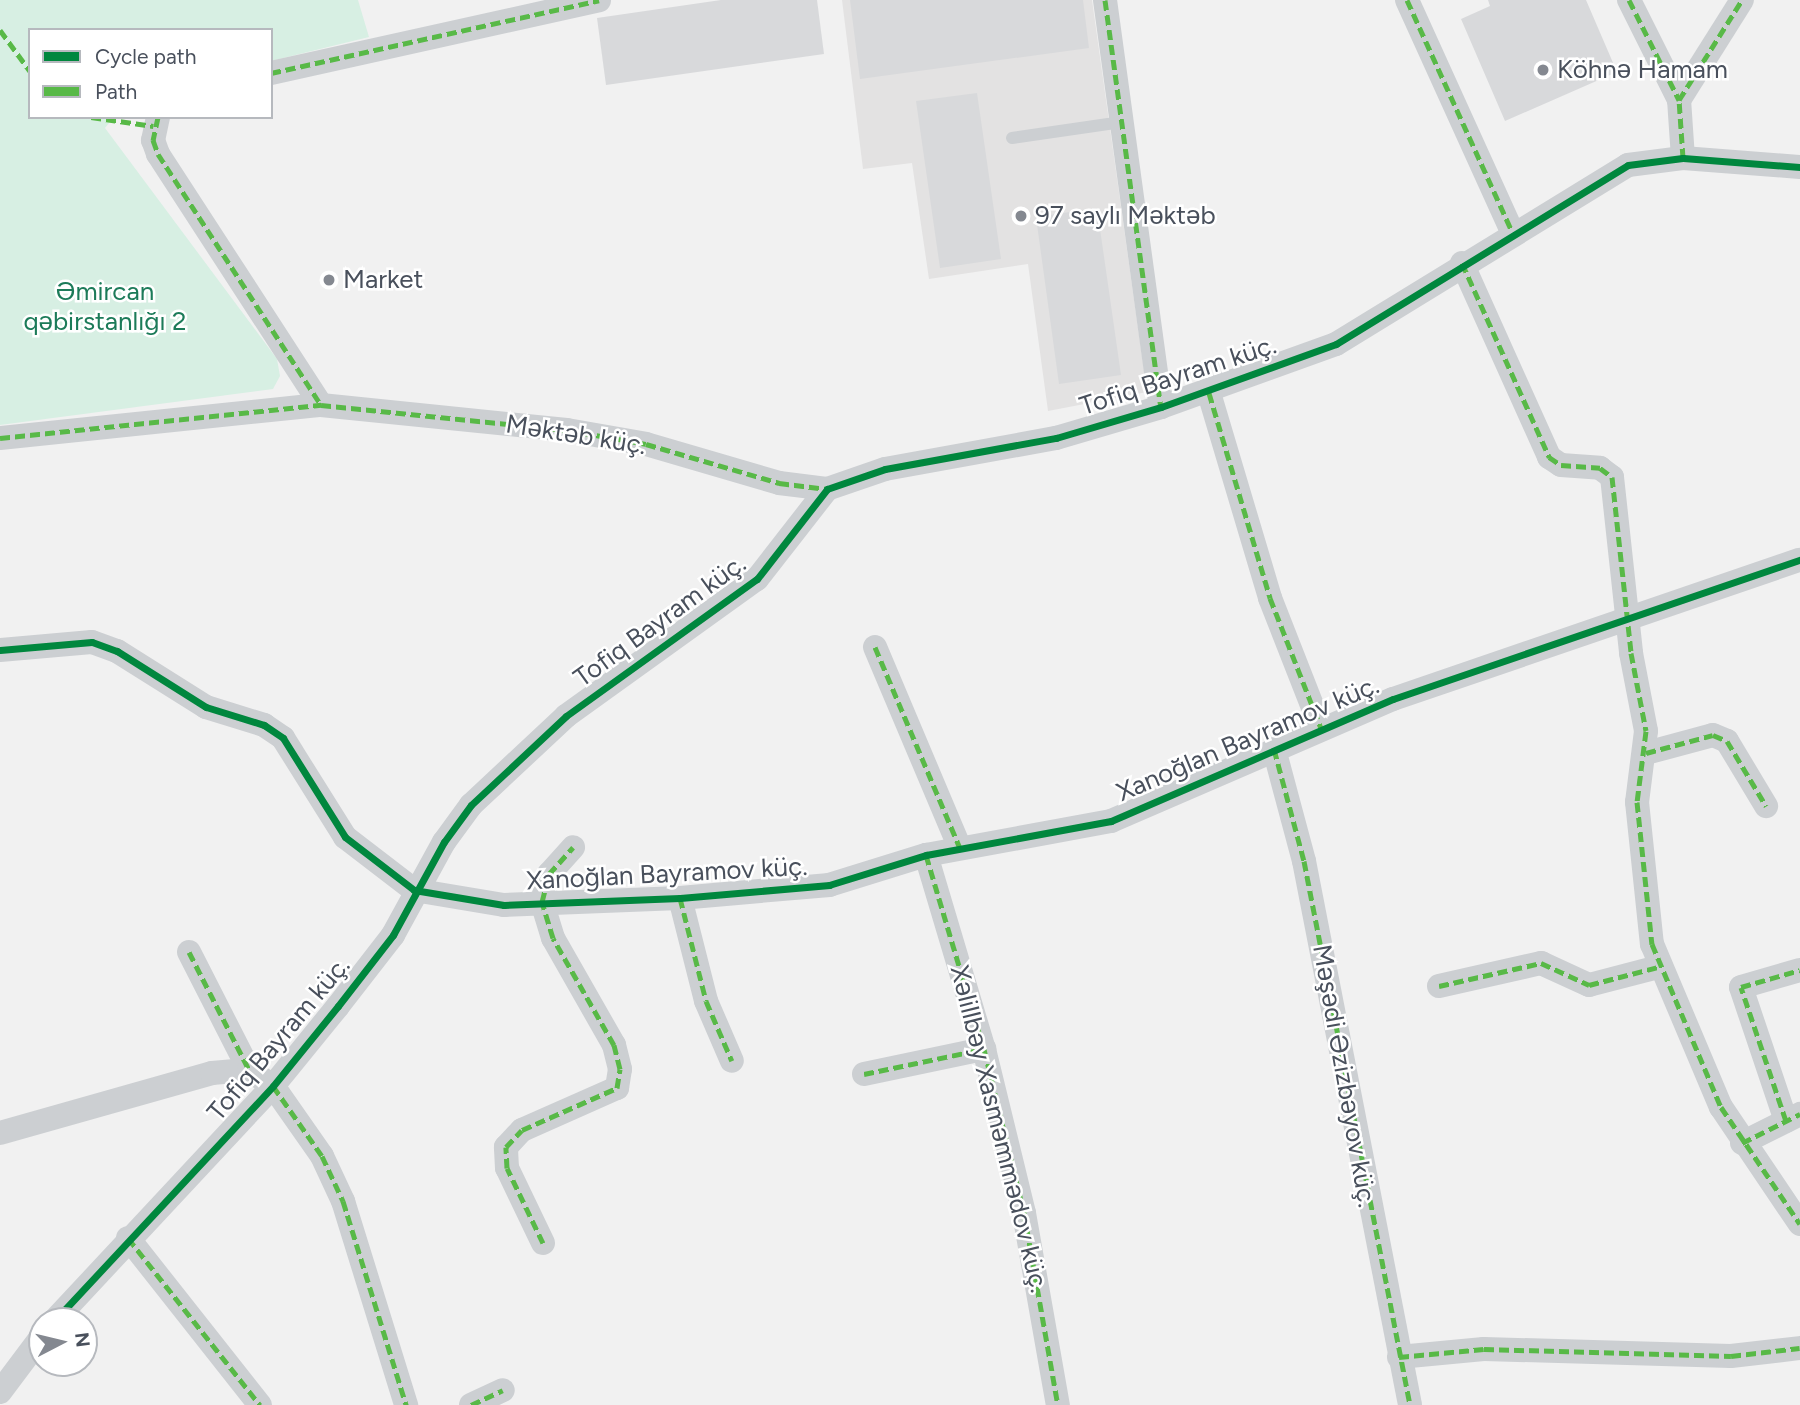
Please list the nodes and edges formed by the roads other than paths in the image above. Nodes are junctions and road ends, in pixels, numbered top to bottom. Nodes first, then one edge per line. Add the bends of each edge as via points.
1 (598, 0) edge
2 (1105, 0) edge
3 (1408, 0) edge
4 (1629, 0) edge
5 (1742, 0) edge
6 (273, 73) edge
7 (1679, 100) junction
8 (158, 119) edge
9 (1122, 122) junction
10 (1012, 138) dead end
11 (1683, 158) junction
12 (1800, 167) edge
13 (1512, 231) junction
14 (1462, 262) junction
15 (1209, 393) junction
16 (321, 405) junction
17 (1161, 408) junction
18 (0, 438) edge
19 (827, 489) junction
20 (1800, 560) edge
21 (1627, 618) junction
22 (875, 648) dead end
23 (0, 650) edge
24 (1321, 728) junction
25 (1273, 749) junction
26 (1646, 753) junction
27 (1766, 806) dead end
28 (573, 847) dead end
29 (960, 848) junction
30 (926, 855) junction
31 (414, 890) junction
32 (680, 898) junction
33 (542, 902) junction
34 (190, 952) dead end
35 (1658, 967) junction
36 (1800, 970) edge
37 (1439, 986) dead end
38 (984, 1049) junction
39 (732, 1061) dead end
40 (249, 1070) junction
41 (864, 1074) dead end
42 (273, 1086) junction
43 (1793, 1117) edge
44 (0, 1133) edge
45 (1742, 1143) junction
46 (1800, 1224) edge
47 (128, 1238) junction
48 (543, 1243) dead end
49 (66, 1307) edge
50 (1800, 1348) edge
51 (28, 1355) edge
52 (1399, 1357) junction
53 (503, 1390) dead end
54 (0, 1392) edge
55 (260, 1405) edge
56 (406, 1405) edge
57 (471, 1405) edge
58 (1058, 1405) edge
59 (1409, 1405) edge

1 - 6 street
2 - 9 street
3 - 13 street
4 - 7 street
5 - 7 street
7 - 11 street
8 - 16 street via 153,140 158,155
9 - 10 lane
9 - 17 street
11 - 12 street, Tofiq Bayram küç.
11 - 13 street, Tofiq Bayram küç. via 1628,165
13 - 14 street, Tofiq Bayram küç.
14 - 15 street, Tofiq Bayram küç. via 1336,344
14 - 21 street via 1549,457 1561,465 1600,468 1612,477
15 - 17 street, Tofiq Bayram küç.
15 - 24 street via 1270,598
16 - 18 street, Məktəb küç.
16 - 19 street, Məktəb küç. via 567,430 646,444 779,483
17 - 19 street, Tofiq Bayram küç. via 1056,438 885,468
19 - 31 street, Tofiq Bayram küç. via 757,579 566,716 471,805
20 - 21 street, Xanoğlan Bayramov küç.
21 - 24 street, Xanoğlan Bayramov küç.
21 - 26 street
22 - 29 street
23 - 31 street, Xanoğlan Bayramov küç. via 92,642 117,651 206,707 264,725 283,738 345,837
24 - 25 street, Xanoğlan Bayramov küç.
25 - 29 street, Xanoğlan Bayramov küç. via 1155,806 1111,821
25 - 52 street, Məşədi Əzizbəyov küç. via 1304,861
26 - 27 street via 1713,735 1727,741
26 - 35 street via 1637,802
28 - 33 street via 549,874
29 - 30 street, Xanoğlan Bayramov küç.
30 - 32 street, Xanoğlan Bayramov küç. via 829,885
30 - 38 street, Xəlillbəy Xasməmmədov küç.
31 - 33 street, Xanoğlan Bayramov küç. via 456,901
31 - 42 street, Tofiq Bayram küç. via 393,934
32 - 33 street, Xanoğlan Bayramov küç.
32 - 39 street via 706,1001
33 - 48 street via 553,938 614,1045 620,1069 617,1088 522,1130 506,1147 507,1168
34 - 40 street
35 - 37 street via 1589,985 1541,963
35 - 45 street
36 - 43 street via 1741,987
38 - 41 street
38 - 58 street, Xəlillbəy Xasməmmədov küç. via 1024,1213
40 - 42 street, Tofiq Bayram küç.
40 - 44 street, Tofiq Bayram küç. via 212,1073
42 - 47 street, Tofiq Bayram küç.
42 - 56 street via 322,1156 343,1201
43 - 45 street
45 - 46 street
47 - 49 street, Tofiq Bayram küç.
47 - 55 street
50 - 52 street via 1731,1356 1484,1349
51 - 54 street
52 - 59 street, Məşədi Əzizbəyov küç.
53 - 57 street

